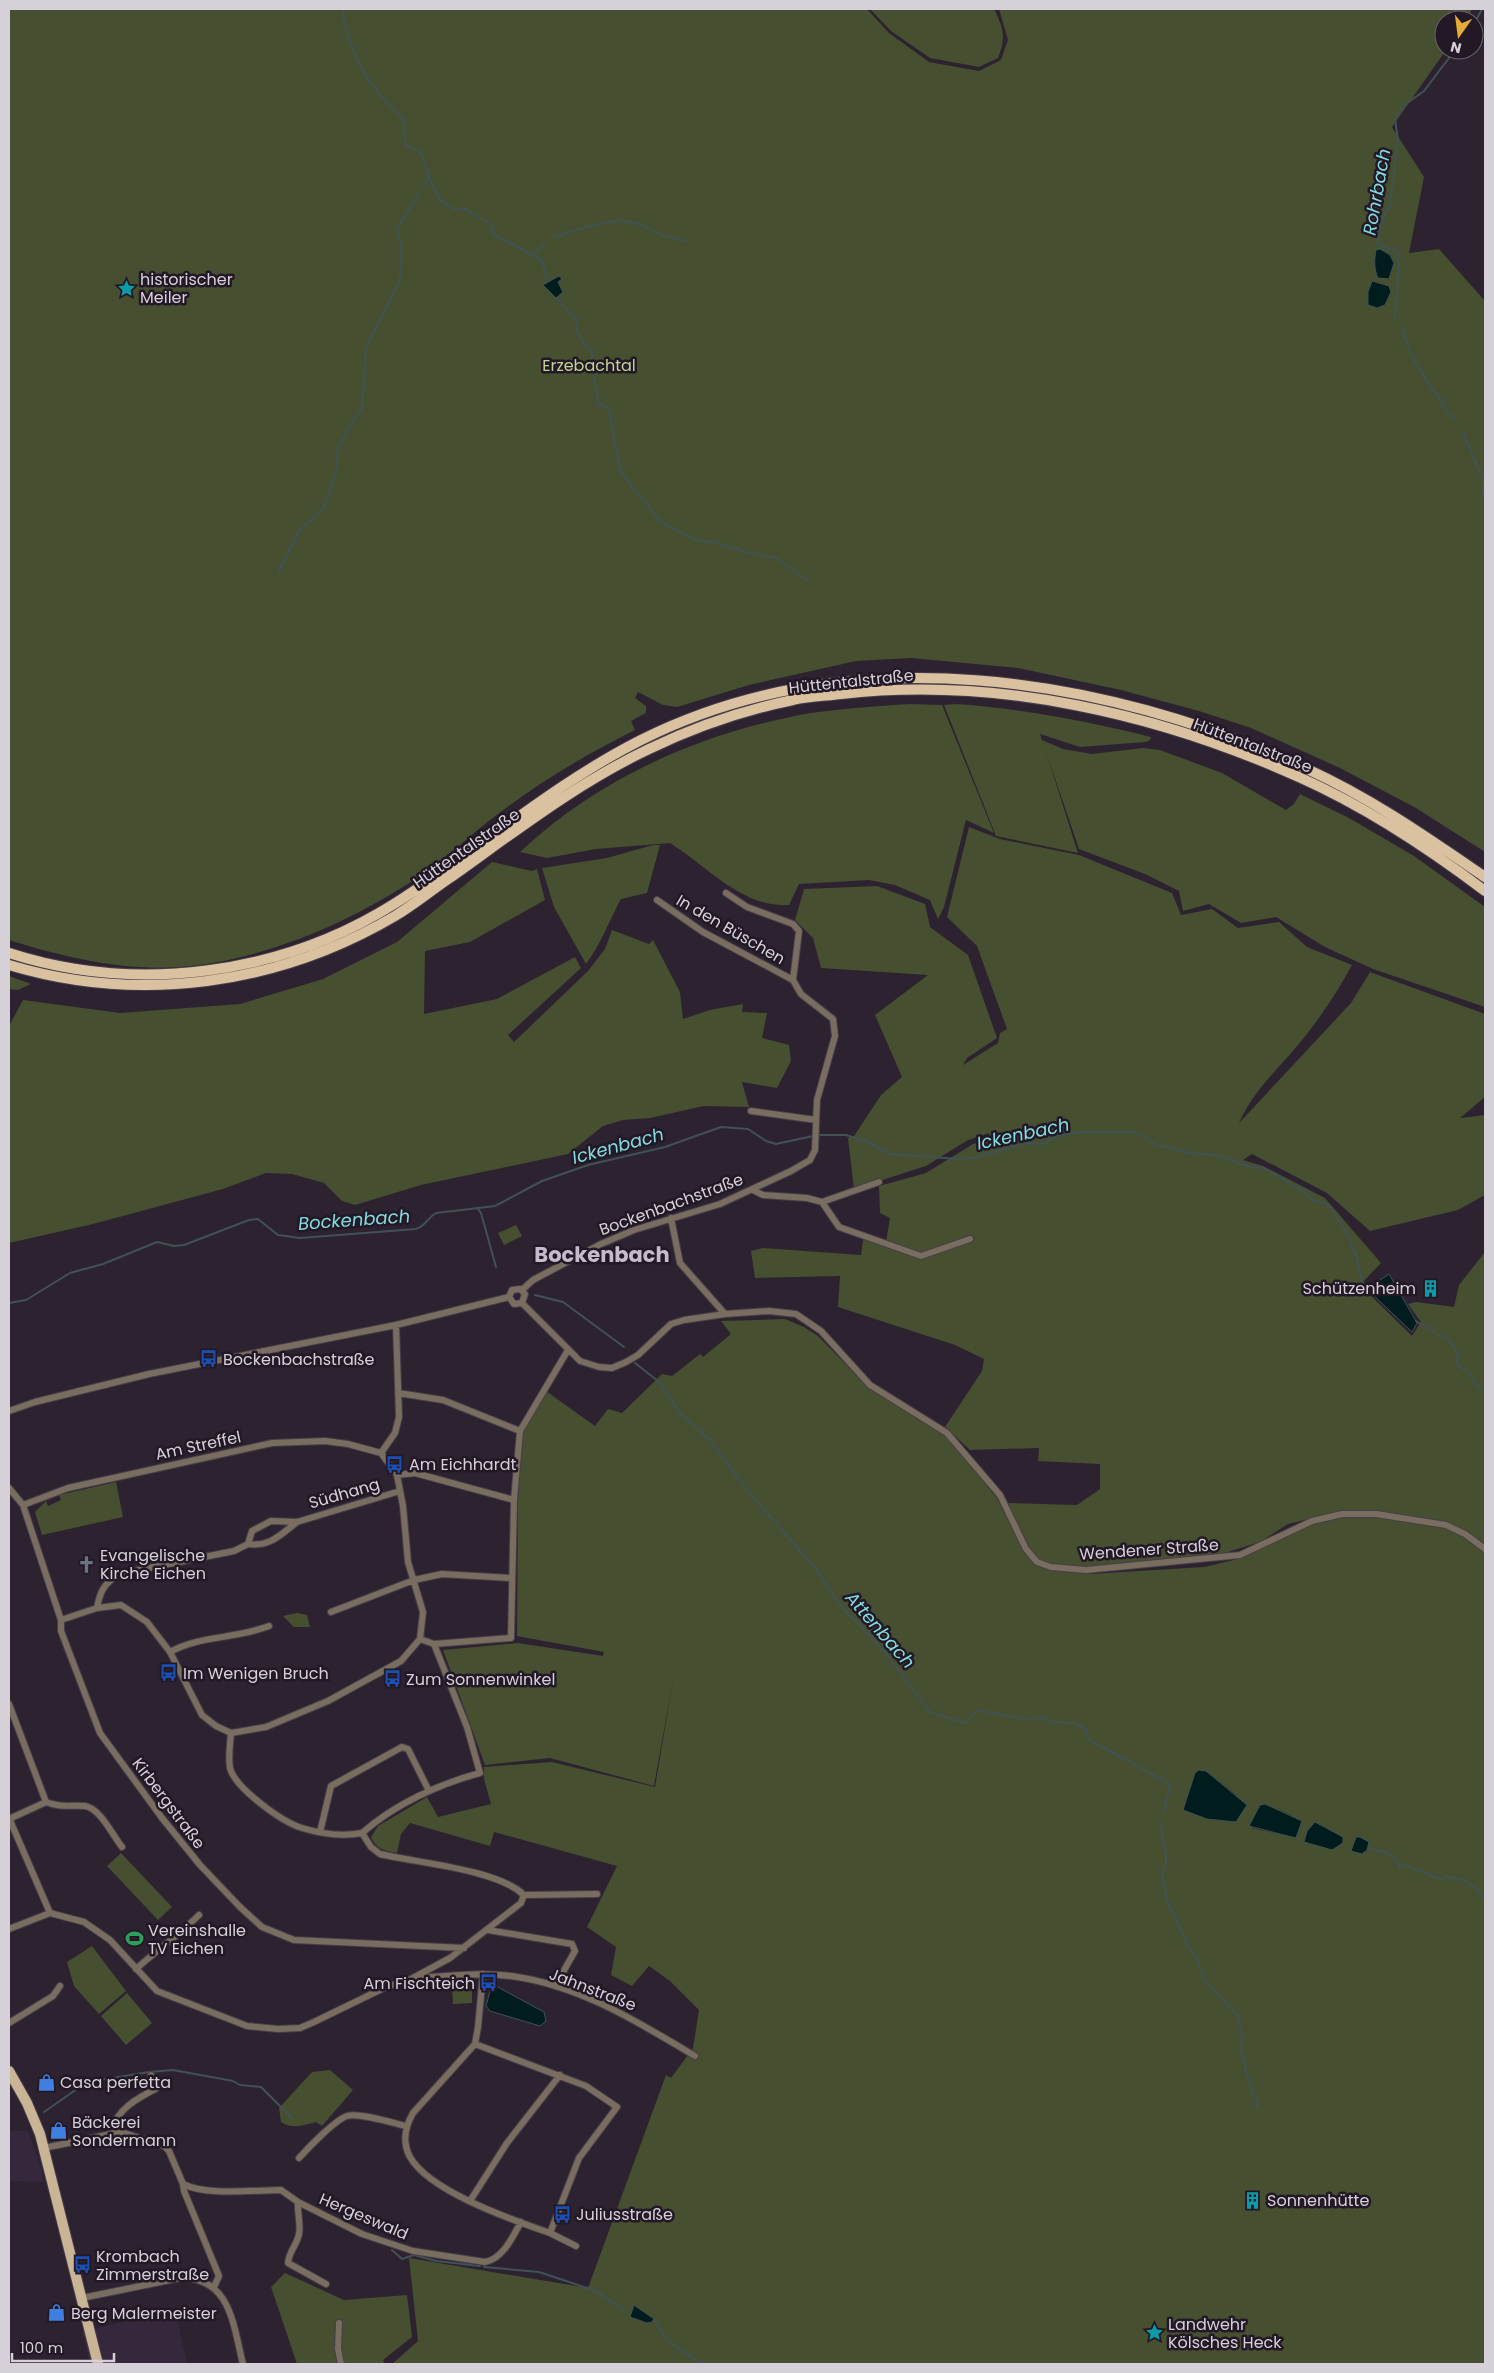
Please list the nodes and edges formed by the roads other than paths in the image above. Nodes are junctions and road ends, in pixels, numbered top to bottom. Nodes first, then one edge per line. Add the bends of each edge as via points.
1 (1485, 877) edge
2 (1485, 891) edge
3 (726, 893) dead end
4 (657, 900) dead end
5 (9, 952) edge
6 (9, 965) edge
7 (793, 980) junction
8 (751, 1111) dead end
9 (816, 1120) junction
10 (880, 1182) dead end
11 (753, 1190) junction
12 (822, 1202) junction
13 (671, 1218) junction
14 (970, 1239) dead end
15 (522, 1290) junction
16 (509, 1297) junction
17 (522, 1303) junction
18 (725, 1314) junction
19 (396, 1325) junction
20 (568, 1350) junction
21 (398, 1393) junction
22 (9, 1411) edge
23 (520, 1431) junction
24 (382, 1453) junction
25 (397, 1475) junction
26 (9, 1488) edge
27 (400, 1491) junction
28 (514, 1500) junction
29 (23, 1505) junction
30 (297, 1522) junction
31 (248, 1544) junction
32 (1485, 1549) edge
33 (512, 1578) junction
34 (414, 1580) junction
35 (97, 1608) junction
36 (331, 1612) dead end
37 (61, 1620) junction
38 (269, 1626) dead end
39 (420, 1639) junction
40 (434, 1644) junction
41 (170, 1652) junction
42 (9, 1704) edge
43 (231, 1733) junction
44 (429, 1791) junction
45 (46, 1802) junction
46 (9, 1818) edge
47 (320, 1832) junction
48 (362, 1832) junction
49 (122, 1847) dead end
50 (597, 1894) dead end
51 (524, 1895) junction
52 (50, 1913) junction
53 (199, 1915) dead end
54 (9, 1929) edge
55 (488, 1930) junction
56 (464, 1948) junction
57 (136, 1970) junction
58 (483, 1974) junction
59 (411, 1979) junction
60 (60, 1986) dead end
61 (555, 1986) junction
62 (9, 2023) edge
63 (475, 2044) junction
64 (695, 2056) dead end
65 (9, 2071) edge
66 (151, 2075) dead end
67 (560, 2075) junction
68 (406, 2126) junction
69 (111, 2132) junction
70 (44, 2148) junction
71 (299, 2158) dead end
72 (183, 2184) junction
73 (470, 2201) junction
74 (298, 2202) junction
75 (521, 2222) junction
76 (550, 2233) junction
77 (576, 2246) dead end
78 (326, 2284) dead end
79 (214, 2286) junction
80 (82, 2298) junction
81 (339, 2323) dead end
82 (98, 2364) edge
83 (243, 2364) edge
84 (341, 2364) edge

1 - 5 highway, Hüttentalstraße via 1410,825 1359,796 1308,769 1218,733 1153,713 1066,693 990,682 930,678 864,680 794,689 745,701 701,714 644,739 581,773 393,904 317,942 271,958 176,974 129,974 80,969
2 - 6 highway, Hüttentalstraße via 1403,834 1354,806 1303,779 1224,746 1151,723 1063,703 989,692 931,688 865,691 796,699 706,725 648,749 547,809 398,914 321,954 274,969 177,985 77,981
3 - 7 street via 747,907 792,924 799,931
4 - 7 street, In den Büschen via 703,932
7 - 9 street, Bockenbachstraße via 801,994 829,1013 835,1026 817,1100
8 - 9 street
9 - 11 street, Bockenbachstraße via 815,1150 806,1163
10 - 12 street
11 - 12 street via 763,1195
11 - 13 street, Bockenbachstraße via 720,1204
12 - 14 street via 839,1227 921,1256
13 - 15 street, Bockenbachstraße via 600,1244 533,1280
13 - 18 street via 680,1263
15 - 16 street via 512,1290
15 - 17 street via 525,1296
16 - 17 street via 514,1304
16 - 19 street
17 - 20 street
18 - 20 street via 671,1324 638,1355 612,1368 591,1366
18 - 32 street, Wendener Straße via 782,1311 796,1314 820,1331 870,1384 947,1433 1000,1495 1026,1549 1037,1562 1051,1567 1086,1570 1240,1555 1312,1521 1342,1514 1376,1514 1446,1526 1465,1534
19 - 21 street
19 - 22 street via 149,1374
20 - 23 street
21 - 23 street via 443,1400
21 - 24 street via 398,1426
23 - 28 street
24 - 25 street
24 - 29 street, Am Streffel via 325,1441 272,1443 68,1488
25 - 27 street
25 - 28 street via 415,1473
26 - 29 street, Kirbergstraße
27 - 30 street, Südhang
27 - 34 street via 408,1562
28 - 33 street
29 - 37 street, Kirbergstraße
30 - 31 street, Südhang via 261,1546
30 - 31 street, Südhang via 271,1521 252,1531
31 - 35 street, Südhang via 234,1551 119,1574 100,1592
33 - 34 street via 442,1574
33 - 40 street via 512,1638
34 - 36 street
34 - 39 street via 423,1612
35 - 37 street
35 - 41 street via 121,1606 147,1622
37 - 56 street, Kirbergstraße via 61,1631 100,1734 200,1865 262,1927 294,1940
38 - 41 street via 199,1640
39 - 40 street
39 - 43 street via 401,1661 328,1702 266,1727
40 - 44 street via 467,1727 480,1772
41 - 43 street via 202,1715
42 - 45 street
43 - 47 street via 230,1768 246,1793 300,1828
44 - 47 street via 408,1749 402,1748 331,1786
44 - 48 street
45 - 46 street
45 - 49 street via 60,1807 86,1806 94,1809
46 - 52 street
47 - 48 street via 337,1835
48 - 51 street via 371,1847 380,1854 462,1869 517,1888
50 - 51 street
51 - 55 street, Jahnstraße via 521,1903
52 - 54 street
52 - 57 street, Jahnstraße via 88,1923 110,1940
53 - 57 street
55 - 56 street, Jahnstraße
55 - 61 street via 572,1944 575,1951
56 - 59 street, Jahnstraße
57 - 59 street, Jahnstraße via 157,1991 247,2026 278,2029 300,2028 386,1987
58 - 59 street, Jahnstraße
58 - 61 street, Jahnstraße via 512,1976
58 - 63 street
60 - 62 street via 53,1996
61 - 64 street, Jahnstraße via 621,2012
63 - 67 street
63 - 68 street via 413,2113
65 - 70 main road via 27,2102
66 - 69 street via 156,2088 132,2101 115,2119
67 - 73 street via 507,2143
67 - 76 street via 586,2086 617,2107 579,2158
68 - 71 street via 347,2116
68 - 73 street via 406,2148 413,2161 447,2189
69 - 70 street
69 - 72 street via 130,2134 164,2146
70 - 80 main road
72 - 74 street, Hergeswald via 197,2189 281,2190
72 - 79 street via 220,2276
73 - 75 street
74 - 75 street, Hergeswald via 362,2234 413,2251 485,2262 492,2261 504,2250
74 - 78 street, Hergeswald via 300,2231 289,2253 288,2264
75 - 76 street
76 - 77 street
79 - 80 street via 192,2278 180,2278
79 - 83 street via 226,2303
80 - 82 main road
81 - 84 street

